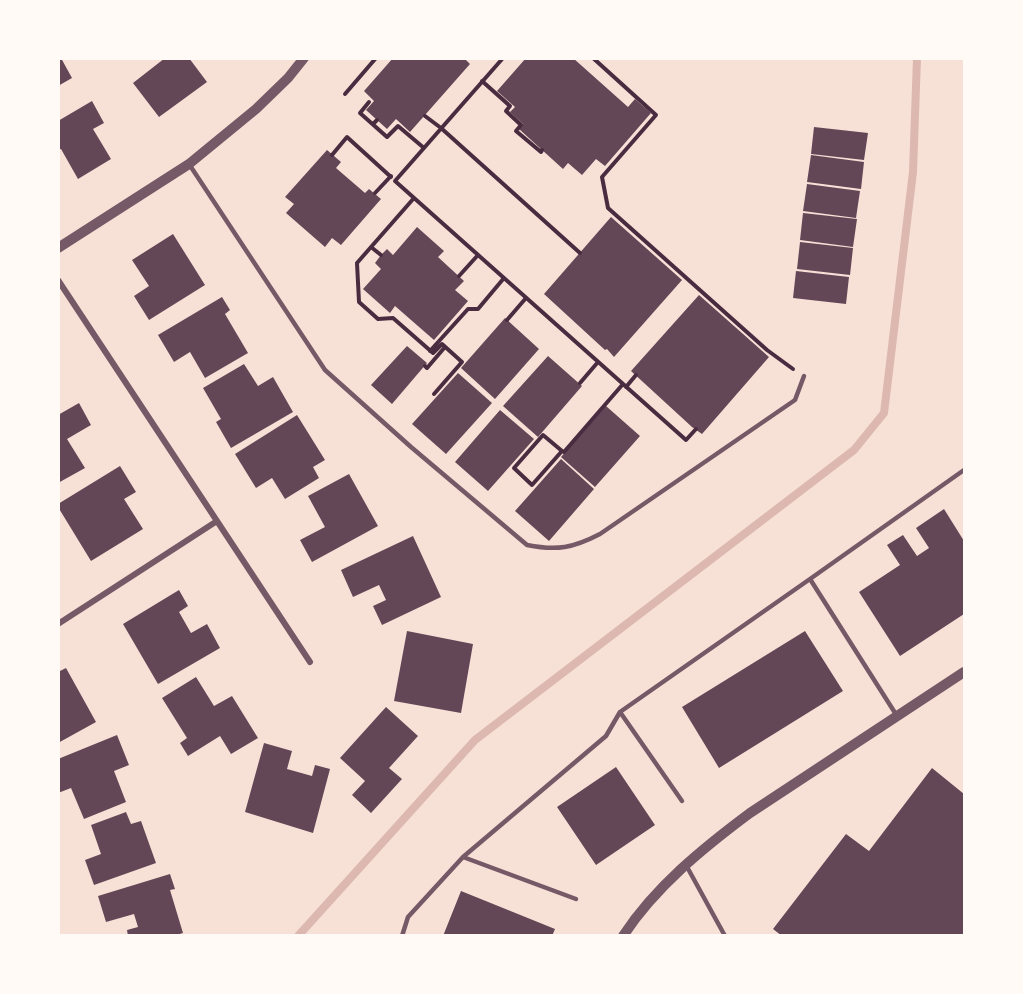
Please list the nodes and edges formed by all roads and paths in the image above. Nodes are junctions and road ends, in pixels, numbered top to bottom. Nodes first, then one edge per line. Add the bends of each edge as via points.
1 (304, 58) edge
2 (376, 58) edge
3 (593, 58) edge
4 (502, 59) edge
5 (483, 81) junction
6 (345, 94) dead end
7 (369, 102) dead end
8 (425, 116) dead end
9 (377, 120) dead end
10 (373, 124) junction
11 (441, 128) junction
12 (424, 148) junction
13 (542, 150) dead end
14 (332, 155) dead end
15 (189, 164) junction
16 (391, 177) junction
17 (396, 180) junction
18 (375, 194) dead end
19 (414, 198) junction
20 (371, 247) junction
21 (58, 248) edge
22 (580, 253) dead end
23 (381, 255) dead end
24 (478, 255) junction
25 (459, 276) dead end
26 (504, 278) junction
27 (58, 280) edge
28 (526, 298) junction
29 (507, 320) dead end
30 (445, 347) junction
31 (430, 351) junction
32 (598, 362) junction
33 (425, 366) dead end
34 (636, 375) dead end
35 (804, 376) joint
36 (580, 383) dead end
37 (624, 386) junction
38 (434, 394) dead end
39 (696, 429) dead end
40 (562, 451) junction
41 (964, 470) edge
42 (217, 521) junction
43 (810, 579) junction
44 (58, 624) edge
45 (310, 662) dead end
46 (964, 672) edge
47 (620, 712) junction
48 (897, 716) junction
49 (682, 801) dead end
50 (463, 857) junction
51 (686, 865) junction
52 (576, 899) dead end
53 (402, 936) edge
54 (623, 936) edge
55 (725, 936) edge

1 - 15 street via 256,109
2 - 6 path
3 - 35 path via 656,115 602,177 608,208 767,350
4 - 5 path
5 - 11 path
5 - 13 path via 510,106 506,111 521,125 516,131
7 - 10 path via 360,113
8 - 11 path
9 - 10 path
10 - 12 path via 387,137 398,126
11 - 12 path
11 - 22 path
12 - 17 path
14 - 16 path via 347,137
15 - 21 street
15 - 35 lane via 325,370 527,545 561,548 600,534 795,400
16 - 17 path
16 - 18 path
17 - 19 path
19 - 20 path
19 - 24 path
20 - 23 path
20 - 31 path via 357,263 359,302 378,319 393,318
24 - 25 path
24 - 26 path
26 - 28 path
26 - 31 path via 478,309 468,309
27 - 42 street
28 - 29 path
28 - 32 path
30 - 31 path via 442,344 433,353
30 - 33 path
30 - 38 path via 462,362
32 - 36 path
32 - 37 path
34 - 37 path
37 - 39 path via 686,440
37 - 40 path
40 - 40 path via 543,435 514,468 532,485
41 - 43 lane
42 - 44 street
42 - 45 street
43 - 47 lane
43 - 48 lane
46 - 48 street
47 - 49 lane
47 - 50 lane via 606,736
48 - 51 street via 750,813
50 - 52 lane
50 - 53 lane via 408,917
51 - 54 street via 654,896
51 - 55 lane

